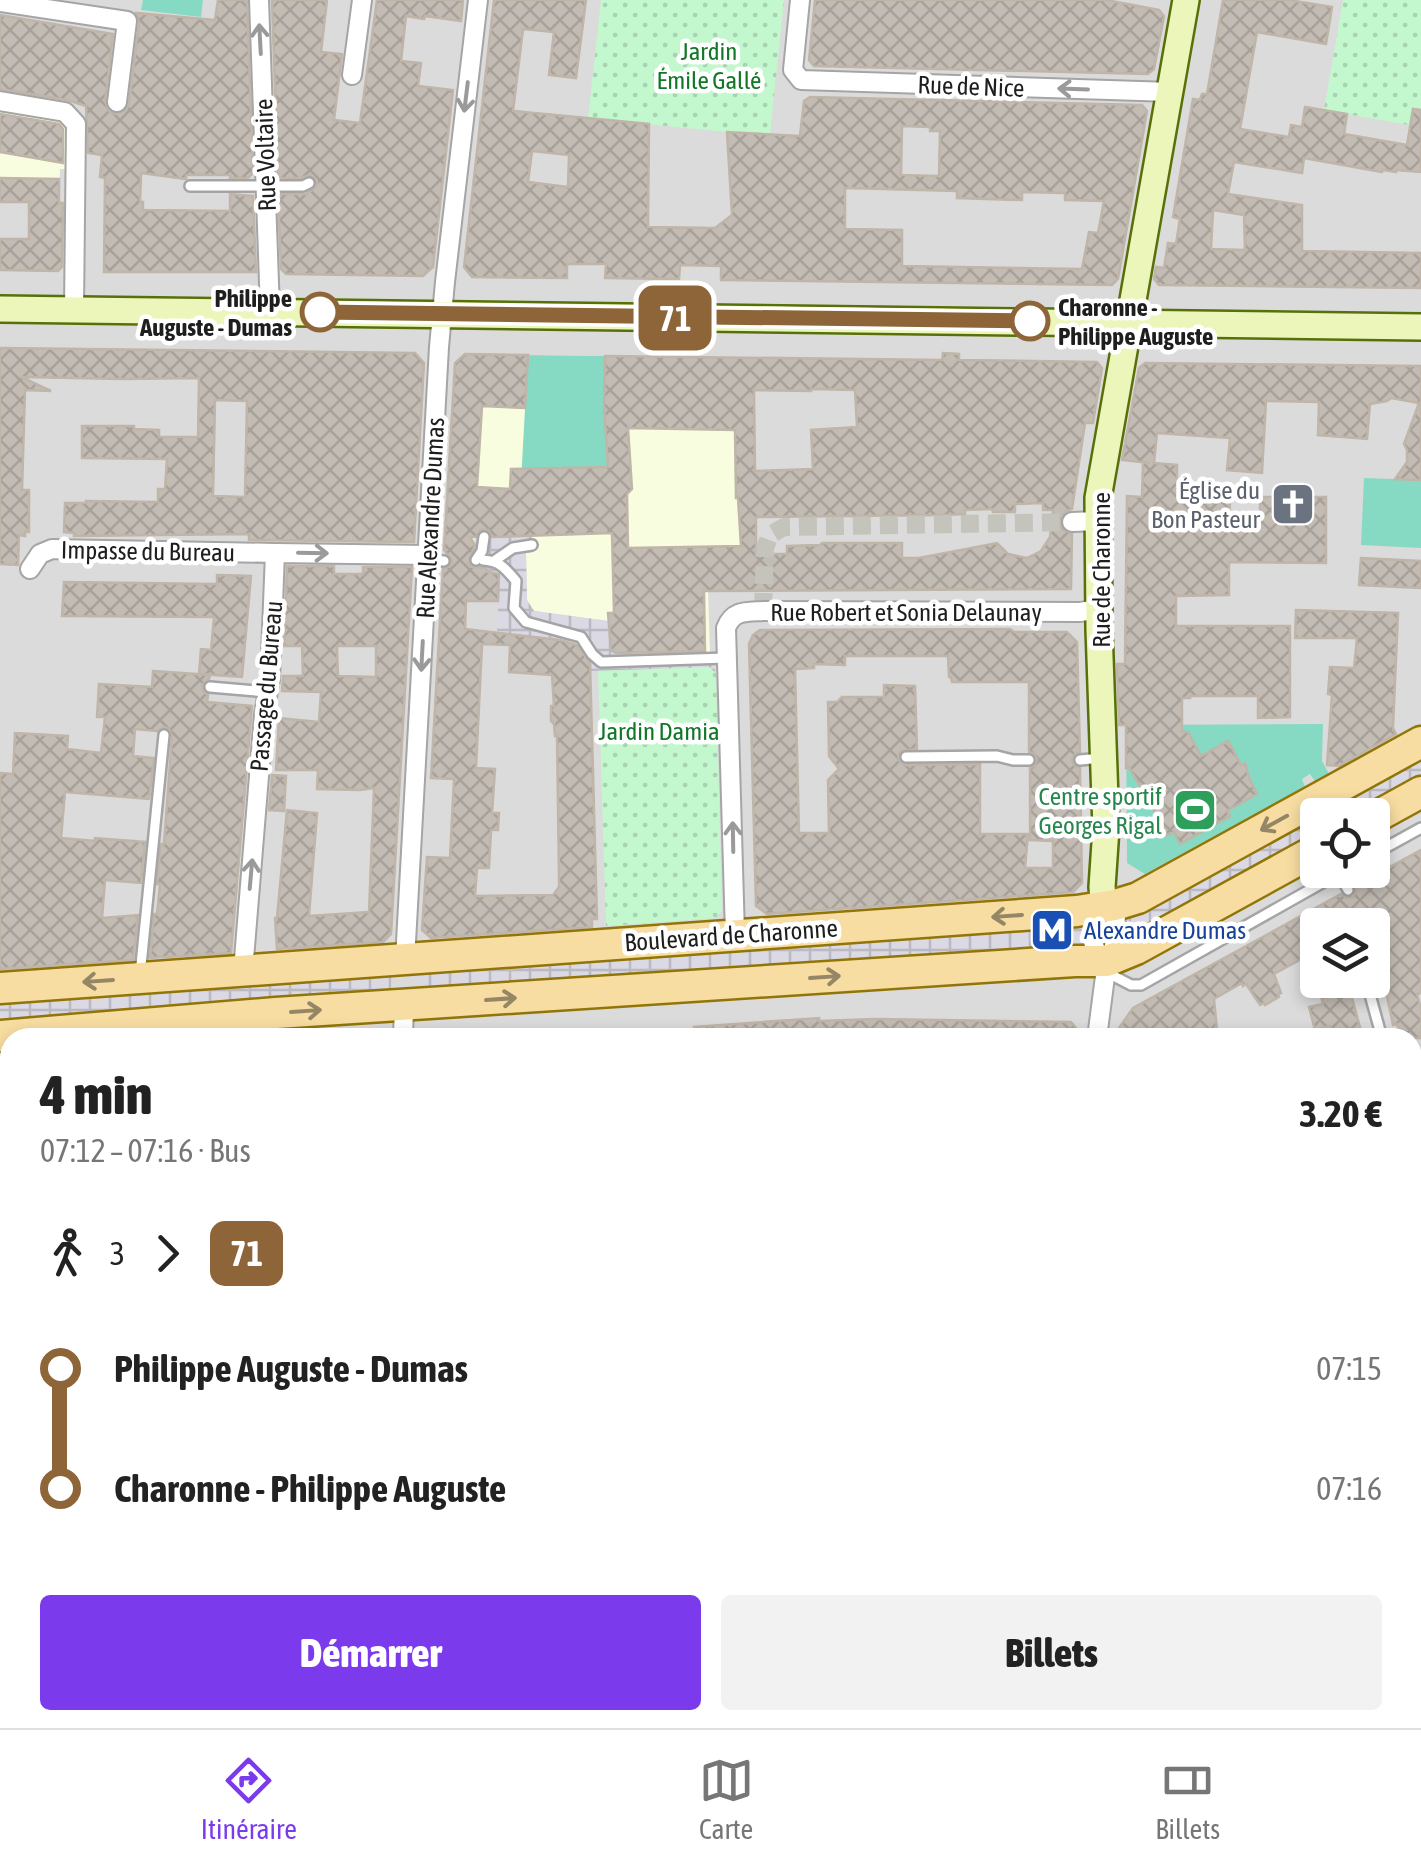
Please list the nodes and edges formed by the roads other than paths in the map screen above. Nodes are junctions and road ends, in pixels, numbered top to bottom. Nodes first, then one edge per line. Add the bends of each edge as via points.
1 (258, 0) edge
2 (362, 0) edge
3 (478, 0) edge
4 (800, 0) edge
5 (1185, 0) edge
6 (0, 2) edge
7 (67, 6) edge
8 (352, 75) dead end
9 (1170, 92) junction
10 (0, 101) edge
11 (118, 102) dead end
12 (309, 182) dead end
13 (190, 186) dead end
14 (267, 186) junction
15 (0, 309) edge
16 (74, 309) junction
17 (270, 311) junction
18 (442, 314) junction
19 (1129, 324) junction
20 (1421, 327) edge
21 (1072, 522) tunnel mouth
22 (1098, 522) junction
23 (484, 536) dead end
24 (532, 545) dead end
25 (276, 553) junction
26 (433, 558) junction
27 (484, 560) junction
28 (30, 569) dead end
29 (1100, 609) junction
30 (727, 658) junction
31 (210, 687) dead end
32 (268, 692) junction
33 (164, 736) dead end
34 (1421, 742) edge
35 (906, 757) dead end
36 (1030, 760) dead end
37 (1421, 792) edge
38 (1390, 809) edge
39 (1421, 828) edge
40 (1390, 845) edge
41 (1300, 859) edge
42 (1313, 888) edge
43 (1104, 906) junction
44 (735, 935) junction
45 (404, 960) junction
46 (141, 964) dead end
47 (1106, 966) junction
48 (243, 971) junction
49 (0, 988) edge
50 (1371, 998) edge
51 (404, 1005) junction
52 (147, 1028) edge
53 (404, 1028) edge
54 (1097, 1028) edge
55 (1379, 1028) edge

14 -> 1 street, Rue Voltaire
2 - 8 street
3 -> 18 street, Rue Alexandre Dumas
9 -> 4 street, Rue de Nice via 801,80 793,70
5 - 9 main road, Rue de Charonne
6 - 7 street via 40,10
7 - 11 street via 127,21
9 - 19 main road, Rue de Charonne
10 - 16 street via 65,112 76,124
12 - 14 lane
13 - 14 lane
14 - 17 street, Rue Voltaire
15 - 16 main road
16 - 17 main road
17 - 18 main road
18 - 19 main road
18 - 26 street, Rue Alexandre Dumas
19 - 20 main road
19 - 22 main road, Rue de Charonne
21 - 22 street
22 - 29 main road, Rue de Charonne
23 - 27 lane
24 - 27 lane
25 -> 26 street
25 - 28 street, Impasse du Bureau via 52,549
25 - 32 street, Passage du Bureau
26 -> 45 street, Rue Alexandre Dumas
27 - 30 lane via 503,564 516,580 514,608 526,622 581,637 601,662
29 - 30 street, Rue Robert et Sonia Delaunay via 743,612 726,628
29 - 43 main road, Rue de Charonne via 1092,759 1106,828
44 -> 30 street, Rue Robert et Sonia Delaunay
31 - 32 lane
48 -> 32 street, Passage du Bureau
33 - 46 lane
34 -> 43 main road, Boulevard de Charonne via 1138,898
35 - 36 lane
37 - 38 main road
39 - 40 lane
41 - 47 main road, Boulevard de Charonne
42 - 47 lane via 1140,985
43 -> 44 main road, Boulevard de Charonne
43 - 47 street, Rue de Charonne via 1094,936
44 - 45 main road, Boulevard de Charonne
45 - 48 main road, Boulevard de Charonne
45 - 51 main road, Rue Alexandre Dumas
51 -> 47 main road, Boulevard de Charonne via 1075,960
47 - 54 street
48 -> 49 main road, Boulevard de Charonne
50 - 55 lane
52 -> 51 main road, Boulevard de Charonne
51 - 53 street, Rue Alexandre Dumas

